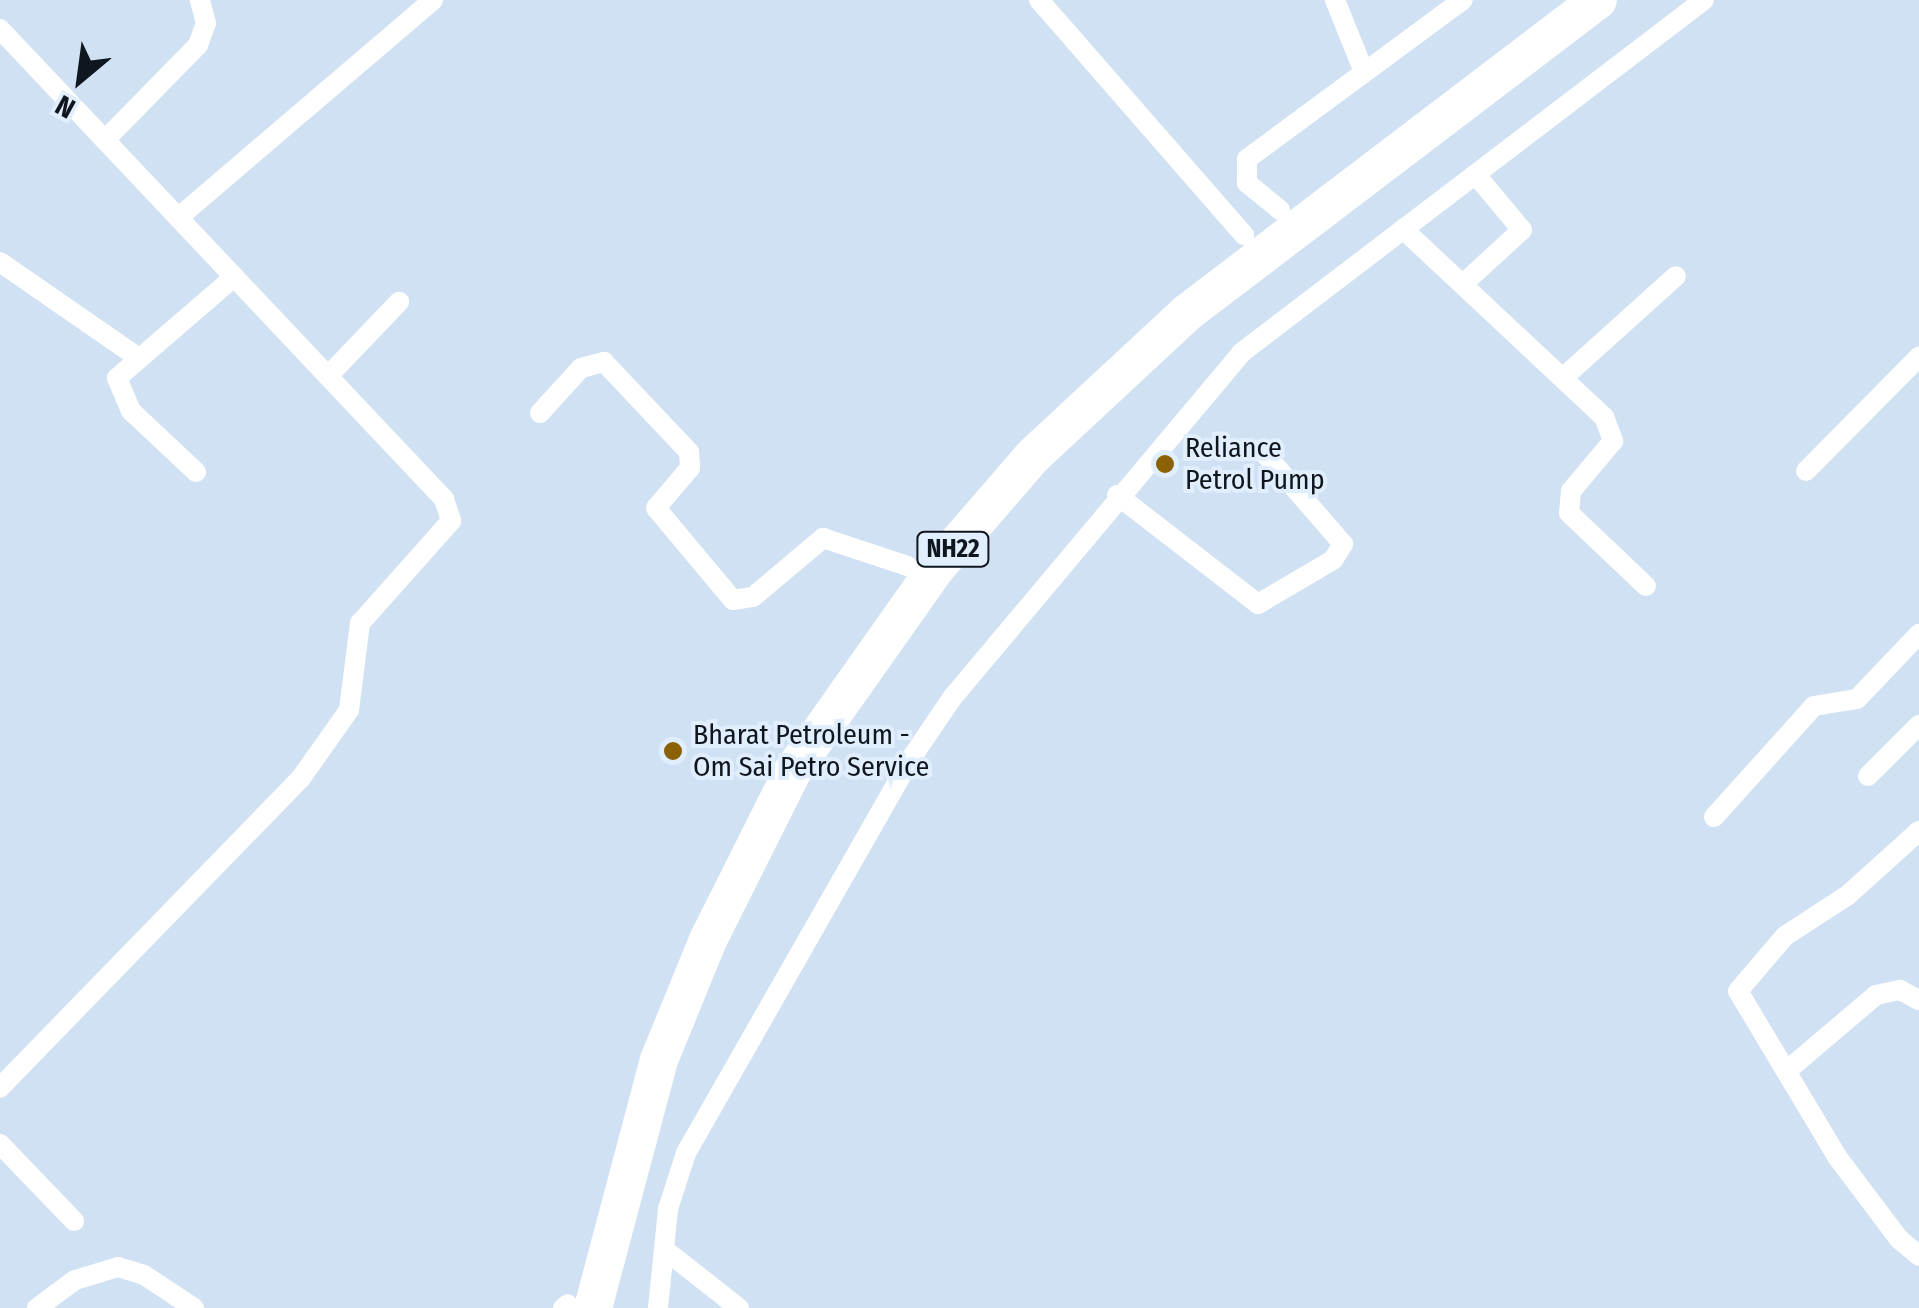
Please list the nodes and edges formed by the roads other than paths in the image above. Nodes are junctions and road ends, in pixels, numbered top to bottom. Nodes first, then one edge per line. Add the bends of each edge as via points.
1 (200, 0) edge
2 (433, 0) edge
3 (1039, 0) edge
4 (1463, 0) edge
5 (1559, 0) edge
6 (1598, 0) edge
7 (1704, 0) edge
8 (1339, 2) edge
9 (0, 29) edge
10 (1364, 72) junction
11 (105, 140) junction
12 (1476, 175) junction
13 (1280, 210) junction
14 (179, 217) junction
15 (1402, 229) junction
16 (1244, 235) junction
17 (0, 262) edge
18 (234, 276) junction
19 (1676, 276) dead end
20 (1463, 284) junction
21 (398, 302) dead end
22 (138, 357) junction
23 (1919, 357) edge
24 (328, 376) junction
25 (1564, 376) junction
26 (540, 412) dead end
27 (1264, 454) dead end
28 (1806, 471) dead end
29 (196, 472) dead end
30 (1116, 496) junction
31 (908, 566) junction
32 (1646, 586) dead end
33 (1919, 634) edge
34 (1919, 725) edge
35 (1868, 776) dead end
36 (1714, 817) dead end
37 (1919, 831) edge
38 (1919, 1000) edge
39 (1790, 1068) junction
40 (0, 1088) edge
41 (0, 1144) edge
42 (74, 1220) dead end
43 (665, 1250) junction
44 (1919, 1256) edge
45 (573, 1307) edge
46 (37, 1308) edge
47 (194, 1308) edge
48 (658, 1308) edge
49 (739, 1308) edge

1 - 11 street via 206,23 198,45
2 - 14 street
3 - 16 street
4 - 10 street
5 - 13 highway, NH22
6 - 45 highway, NH22 via 1160,336 1034,456 926,582 792,772 716,923 659,1060
7 - 12 street
8 - 10 street
9 - 11 street
10 - 13 street via 1247,160 1247,183
11 - 14 street
12 - 15 street
12 - 20 street via 1522,230
13 - 16 highway, NH22
14 - 18 street
15 - 20 street
15 - 30 street via 1241,353
16 - 31 highway, NH22 via 1092,366
17 - 22 street
18 - 22 street
18 - 24 street
19 - 25 street
20 - 25 street
21 - 24 street
22 - 29 street via 116,378 120,398
23 - 28 street
24 - 40 street via 444,500 452,521 360,623 349,710 301,778
25 - 32 street via 1604,417 1613,441 1571,491 1569,513
26 - 31 street via 582,368 604,362 689,452 690,468 656,508 733,600 754,597 823,538
27 - 30 street via 1343,544 1332,560 1258,604
30 - 43 street via 952,698 910,760 686,1152 668,1209
31 - 45 highway, NH22 via 807,700 712,873 646,1024
33 - 36 street via 1857,699 1814,706
34 - 35 street
37 - 39 street via 1848,895 1785,936 1744,979 1740,1003
38 - 39 street via 1900,990 1876,994
39 - 44 street via 1838,1158
41 - 42 street
43 - 48 street
43 - 49 street
46 - 47 street via 75,1280 118,1267 144,1275

